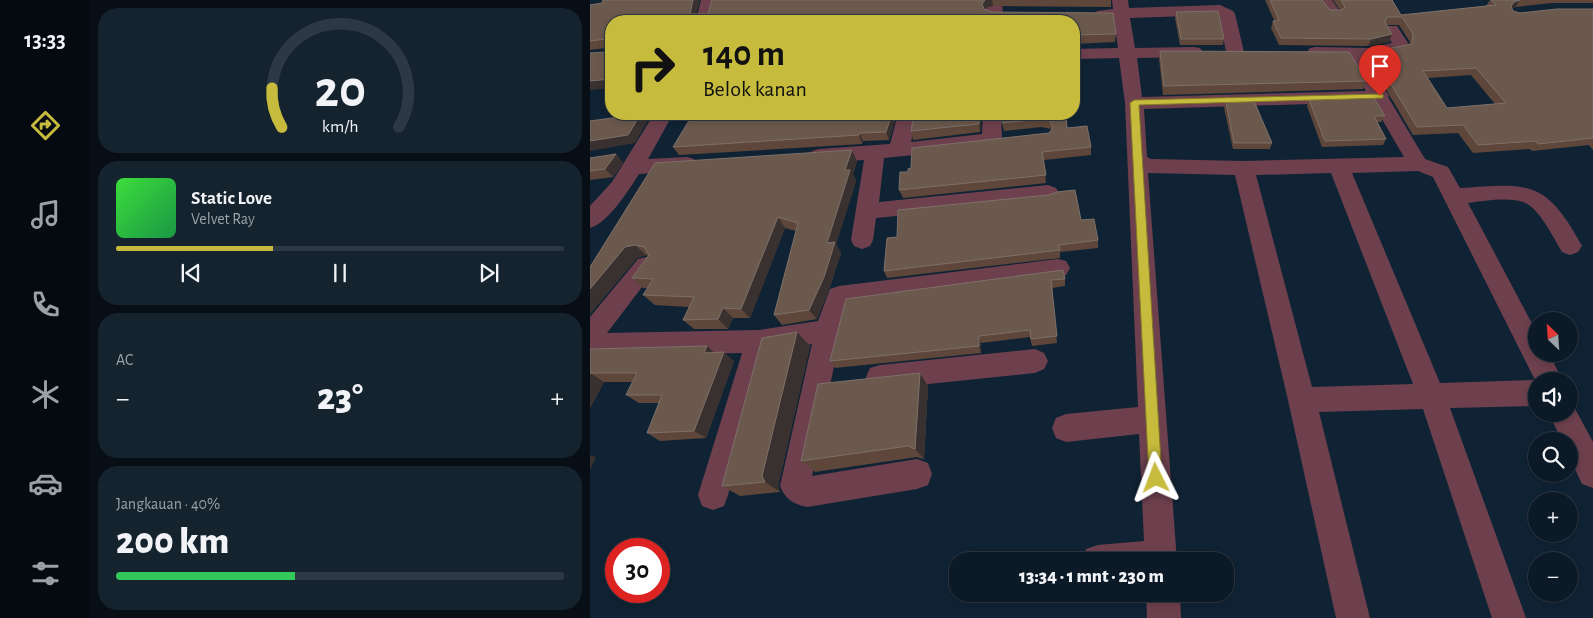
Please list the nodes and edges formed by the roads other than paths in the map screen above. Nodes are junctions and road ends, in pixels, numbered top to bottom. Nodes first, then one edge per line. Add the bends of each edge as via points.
1 (709, 0) edge
2 (1120, 7) edge
3 (994, 11) edge
4 (1013, 13) edge
5 (1091, 14) edge
6 (705, 15) edge
7 (1391, 29) edge
8 (1126, 52) junction
9 (1235, 52) junction
10 (1255, 52) edge
11 (1304, 52) edge
12 (1354, 53) junction
13 (1080, 54) edge
14 (1380, 96) junction
15 (1134, 103) junction
16 (659, 120) edge
17 (906, 120) edge
18 (994, 120) edge
19 (899, 150) junction
20 (875, 152) junction
21 (797, 157) edge
22 (631, 158) junction
23 (1136, 160) junction
24 (710, 162) edge
25 (1418, 164) junction
26 (1339, 167) junction
27 (1244, 168) junction
28 (1048, 193) edge
29 (1453, 196) junction
30 (865, 211) junction
31 (591, 217) edge
32 (862, 240) dead end
33 (1570, 246) dead end
34 (646, 266) edge
35 (1058, 268) dead end
36 (828, 331) junction
37 (590, 336) edge
38 (759, 341) junction
39 (590, 345) edge
40 (1035, 360) dead end
41 (1544, 372) edge
42 (816, 384) junction
43 (1528, 393) edge
44 (1432, 396) junction
45 (1302, 400) junction
46 (1152, 419) junction
47 (1567, 422) edge
48 (1066, 428) dead end
49 (1593, 473) edge
50 (917, 474) dead end
51 (713, 495) dead end
52 (1160, 552) edge
53 (1163, 602) edge
54 (1164, 618) edge
55 (1353, 618) edge
56 (1509, 618) edge

1 - 6 street
2 - 5 street
2 - 8 street
2 - 9 street via 1220,10 1227,14
3 - 4 street
7 - 12 street via 1400,47
8 - 9 street
8 - 13 street
8 - 15 street
9 - 10 street
11 - 12 street
12 - 14 street
14 - 15 street
14 - 25 street
15 - 23 street
16 - 22 street
17 - 19 street
18 - 19 street via 1000,140
19 - 20 street
20 - 21 street
20 - 30 street
22 - 24 street
22 - 31 street via 620,187
23 - 27 street via 1147,166
23 - 46 street
25 - 26 street
25 - 29 street via 1441,172
26 - 27 street
26 - 44 street
27 - 45 street
28 - 30 street
29 - 33 street via 1531,196 1541,204
29 - 41 street
30 - 32 street
34 - 37 street
35 - 36 street via 840,296
36 - 38 street
36 - 42 street
38 - 39 street
38 - 51 street
40 - 42 street
42 - 50 street via 795,480 798,489 807,492
43 - 44 street
44 - 45 street
44 - 56 street
45 - 55 street
46 - 48 street
46 - 52 street
47 - 49 street
53 - 54 street

